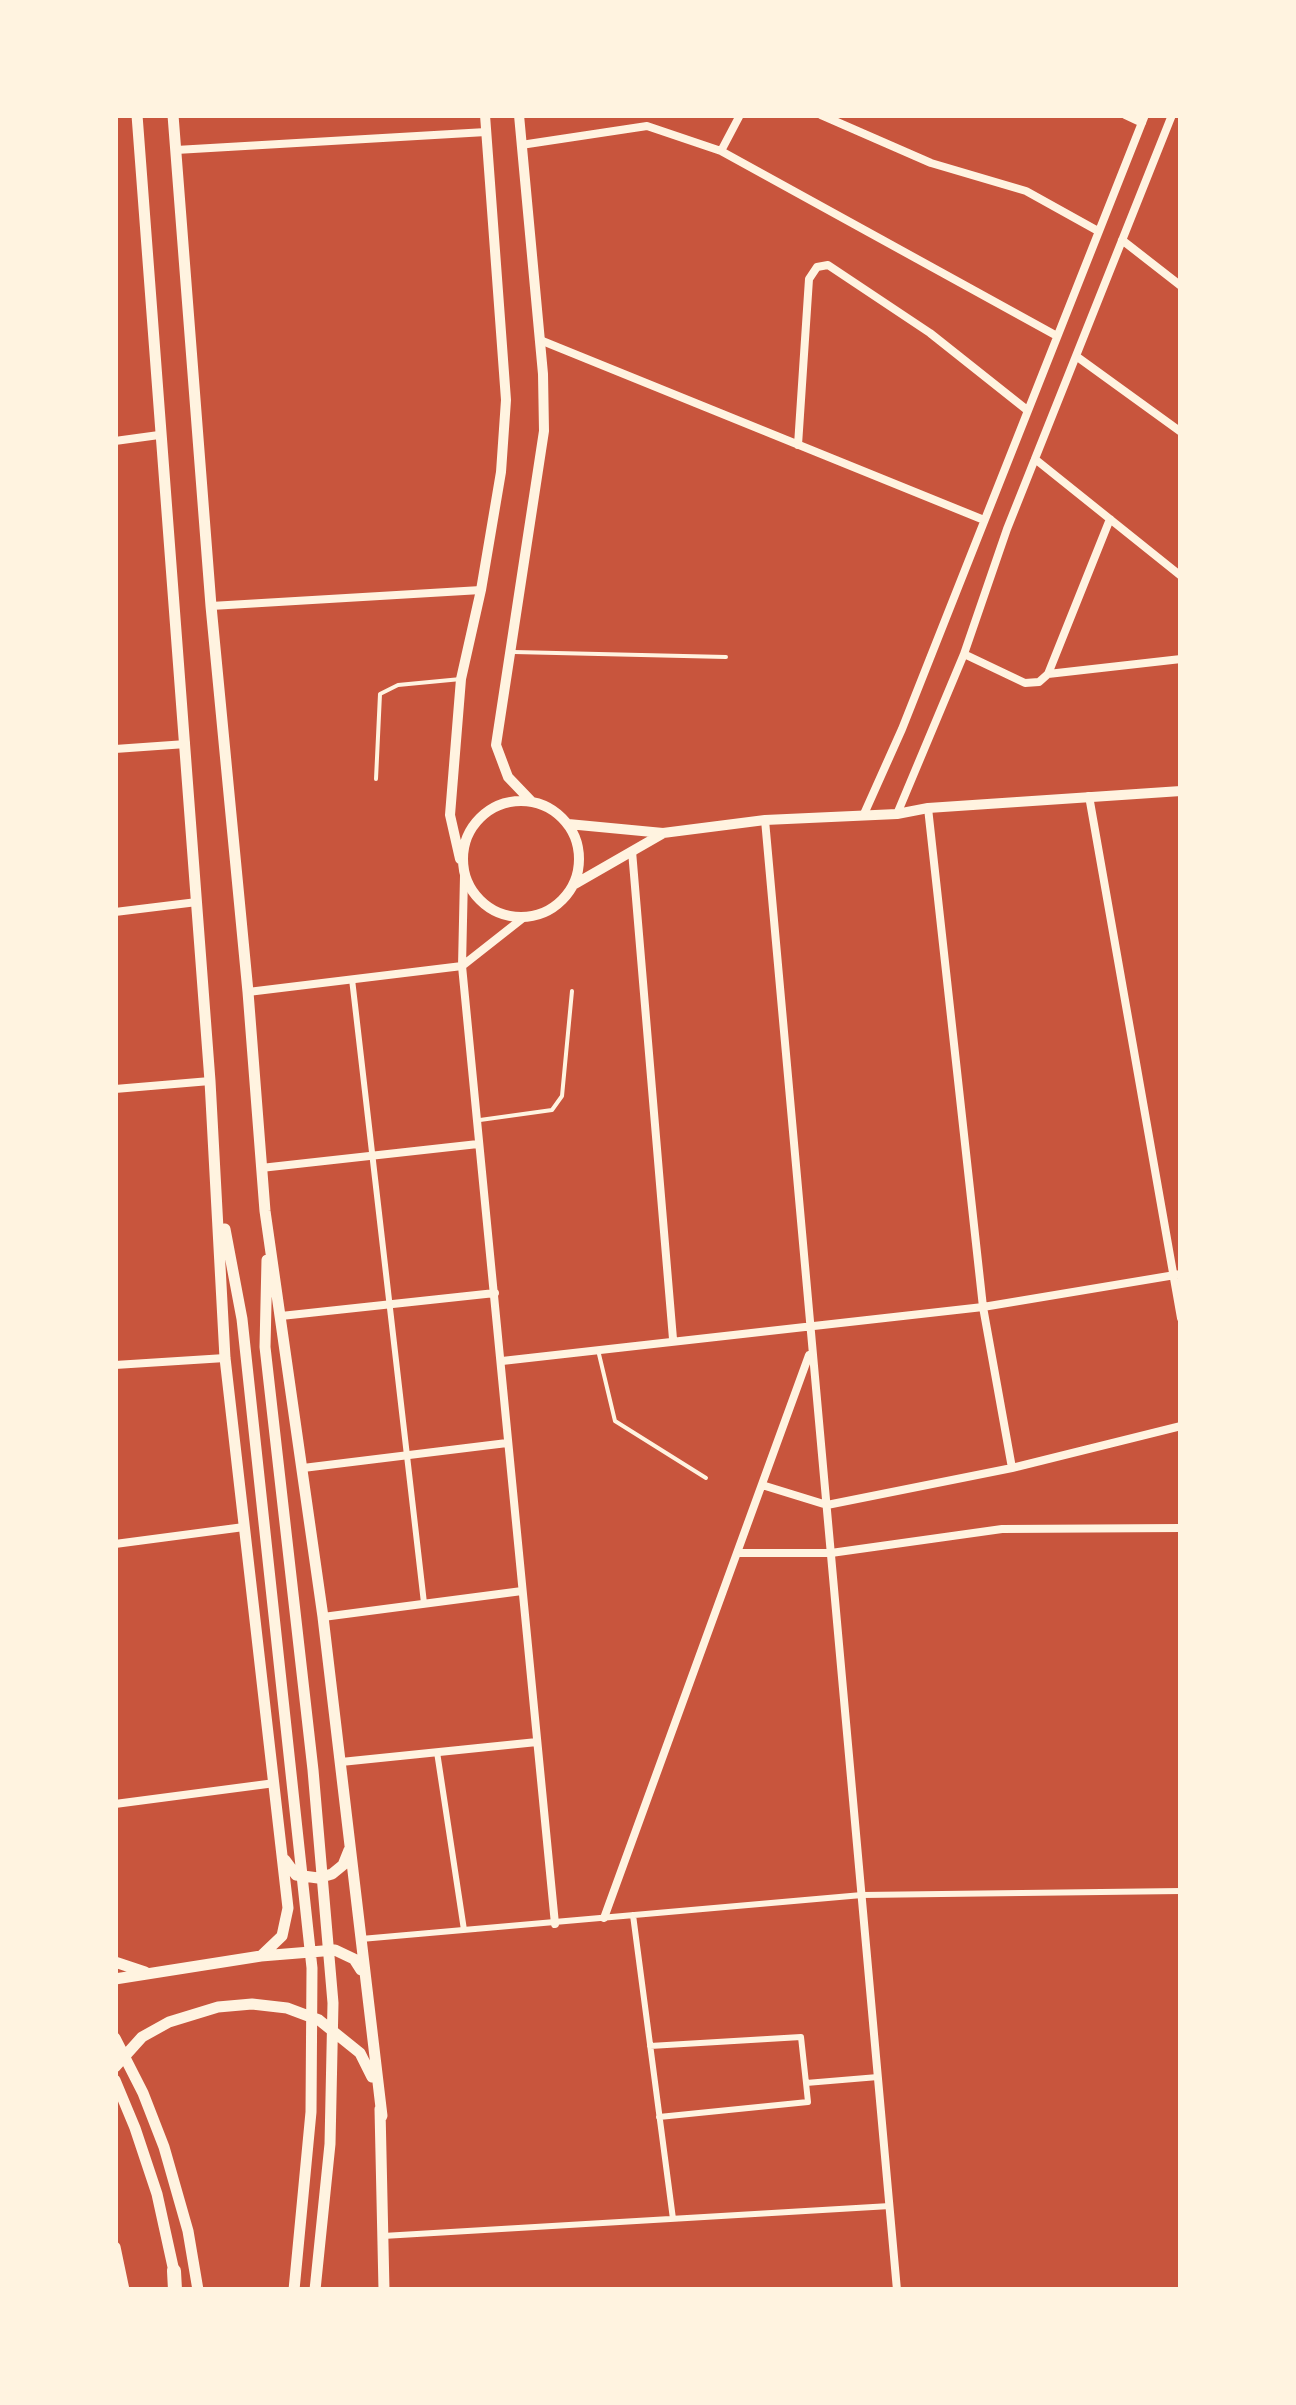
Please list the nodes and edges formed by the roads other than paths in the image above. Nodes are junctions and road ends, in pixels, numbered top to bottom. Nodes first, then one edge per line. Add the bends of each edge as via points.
1 (137, 115) edge
2 (173, 115) edge
3 (484, 115) edge
4 (519, 115) edge
5 (652, 115) edge
6 (740, 115) edge
7 (822, 115) edge
8 (1125, 115) edge
9 (1172, 115) edge
10 (1144, 119) edge
11 (647, 126) junction
12 (486, 132) junction
13 (522, 146) junction
14 (176, 150) junction
15 (721, 151) junction
16 (1098, 231) junction
17 (1122, 240) junction
18 (1181, 286) edge
19 (1056, 336) junction
20 (540, 340) junction
21 (1076, 356) junction
22 (1028, 410) junction
23 (1181, 432) edge
24 (160, 435) junction
25 (115, 441) edge
26 (798, 444) junction
27 (1035, 459) junction
28 (984, 520) junction
29 (1110, 520) junction
30 (1181, 576) edge
31 (481, 590) junction
32 (210, 606) junction
33 (510, 652) junction
34 (964, 654) junction
35 (726, 658) dead end
36 (1181, 658) edge
37 (1048, 674) junction
38 (461, 679) junction
39 (186, 744) junction
40 (115, 749) edge
41 (376, 779) dead end
42 (1181, 791) edge
43 (1089, 796) junction
44 (531, 801) junction
45 (928, 808) junction
46 (864, 814) junction
47 (897, 814) junction
48 (765, 820) junction
49 (568, 824) junction
50 (663, 833) junction
51 (632, 850) junction
52 (460, 859) junction
53 (464, 876) junction
54 (574, 884) junction
55 (197, 902) junction
56 (115, 912) edge
57 (523, 918) junction
58 (462, 966) junction
59 (352, 979) junction
60 (572, 991) dead end
61 (248, 992) junction
62 (210, 1081) junction
63 (115, 1088) edge
64 (476, 1121) junction
65 (478, 1144) junction
66 (370, 1158) junction
67 (261, 1168) junction
68 (218, 1190) junction
69 (265, 1211) junction
70 (1178, 1274) edge
71 (494, 1293) junction
72 (391, 1302) junction
73 (983, 1307) junction
74 (281, 1316) junction
75 (1181, 1318) edge
76 (810, 1328) junction
77 (673, 1340) junction
78 (598, 1350) junction
79 (810, 1351) junction
80 (225, 1358) junction
81 (502, 1361) junction
82 (115, 1365) edge
83 (1181, 1426) edge
84 (507, 1443) junction
85 (408, 1454) junction
86 (303, 1468) junction
87 (1012, 1468) junction
88 (706, 1478) dead end
89 (762, 1485) junction
90 (827, 1505) junction
91 (244, 1527) junction
92 (1181, 1528) edge
93 (115, 1544) edge
94 (737, 1552) junction
95 (831, 1554) junction
96 (522, 1592) junction
97 (424, 1604) junction
98 (323, 1617) junction
99 (537, 1742) junction
100 (437, 1750) junction
101 (341, 1762) junction
102 (275, 1783) junction
103 (115, 1804) edge
104 (349, 1833) junction
105 (282, 1846) junction
106 (1181, 1891) edge
107 (862, 1895) junction
108 (632, 1915) junction
109 (604, 1918) junction
110 (554, 1924) junction
111 (464, 1930) junction
112 (360, 1939) junction
113 (261, 1956) junction
114 (115, 1962) edge
115 (169, 1972) junction
116 (115, 1979) edge
117 (365, 1984) junction
118 (115, 2038) edge
119 (650, 2046) junction
120 (115, 2066) edge
121 (878, 2077) junction
122 (115, 2080) edge
123 (806, 2083) junction
124 (382, 2116) junction
125 (659, 2117) junction
126 (890, 2206) junction
127 (672, 2219) junction
128 (382, 2236) junction
129 (115, 2247) edge
130 (174, 2272) joint
131 (124, 2290) edge
132 (176, 2290) edge
133 (198, 2290) edge
134 (294, 2290) edge
135 (315, 2290) edge
136 (384, 2290) edge
137 (898, 2290) edge

1 - 24 main road
2 - 14 main road
3 - 12 street
4 - 13 street
5 - 11 street
6 - 15 street
7 - 16 street via 931,163 1026,192
8 - 10 street
9 - 17 street
10 - 16 street
11 - 13 street
11 - 15 street
12 - 14 street
12 - 31 street via 506,400 502,472
13 - 20 street
14 - 32 main road
15 - 19 street
16 - 19 street
17 - 18 street
17 - 21 street
19 - 22 street
20 - 26 street
20 - 33 street via 544,431
21 - 23 street
21 - 27 street
22 - 26 street via 828,264 809,279
22 - 28 street
24 - 25 street
24 - 39 main road
26 - 28 street
27 - 29 street
27 - 34 street
28 - 46 street
29 - 30 street
29 - 37 street
31 - 32 street
31 - 38 street
32 - 61 main road
33 - 35 lane
33 - 44 street via 496,745 508,777
34 - 37 street via 1025,683
34 - 47 street
36 - 37 street
38 - 41 lane via 398,685 380,694
38 - 52 street via 450,814
39 - 40 street
39 - 55 main road
42 - 43 street
43 - 45 street
43 - 70 street
44 - 49 street
44 - 52 street via 493,807 478,819
45 - 47 street
45 - 73 street
46 - 47 street
46 - 48 street
48 - 50 street
48 - 76 street
49 - 50 street
49 - 54 street via 579,853
50 - 51 street
51 - 54 street
51 - 77 street
52 - 53 street
53 - 57 street via 488,908
53 - 58 street
54 - 57 street via 553,908
55 - 56 street
55 - 62 main road
57 - 58 street
58 - 59 street
58 - 64 street
59 - 61 street
59 - 66 street
60 - 64 lane via 562,1096 552,1110
61 - 67 main road
62 - 63 street
62 - 68 main road
64 - 65 street
65 - 66 street
65 - 71 street
66 - 67 street
66 - 72 street
67 - 69 main road
68 - 80 main road
68 - 134 main road via 245,1346 312,1968 312,2094
69 - 74 main road
69 - 135 main road via 265,1346 334,2003 329,2160
70 - 73 street
70 - 75 street
71 - 72 street
71 - 81 street
72 - 74 street
72 - 85 street
73 - 76 street
73 - 87 street
74 - 86 main road
76 - 77 street
76 - 79 street
77 - 78 street
78 - 81 street
78 - 88 lane via 615,1420
79 - 89 street
79 - 90 street
80 - 82 street
80 - 91 main road
81 - 84 street
83 - 87 street
84 - 85 street
84 - 96 street
85 - 86 street
85 - 97 street
86 - 98 main road
87 - 90 street
89 - 90 street
89 - 94 street
90 - 95 street
91 - 93 street
91 - 102 main road
92 - 95 street via 1002,1529
94 - 95 street
94 - 109 street
95 - 107 street
96 - 97 street
96 - 99 street
97 - 98 street
98 - 101 main road
99 - 100 street
99 - 110 street
100 - 101 street
100 - 111 street
101 - 104 main road
102 - 103 street
102 - 105 main road
104 - 105 main road via 348,1858 325,1877 296,1876
104 - 112 main road
105 - 113 main road via 288,1918 276,1944
106 - 107 street
107 - 108 street
107 - 121 street
108 - 109 street
108 - 119 street
109 - 110 street
110 - 111 street
111 - 112 street
112 - 117 main road
113 - 115 main road
113 - 117 main road via 343,1952 354,1958
114 - 115 main road
115 - 116 main road
117 - 124 main road
118 - 133 main road via 164,2147
119 - 123 street via 801,2037
119 - 125 street
120 - 124 main road via 142,2037 185,2016 235,2005 287,2008 334,2029 360,2052
121 - 123 street
121 - 126 street
122 - 130 main road via 157,2194
123 - 125 street via 808,2102
124 - 128 main road
125 - 127 street
126 - 127 street
126 - 137 street
127 - 128 street
128 - 136 main road
129 - 131 main road
130 - 132 highway

